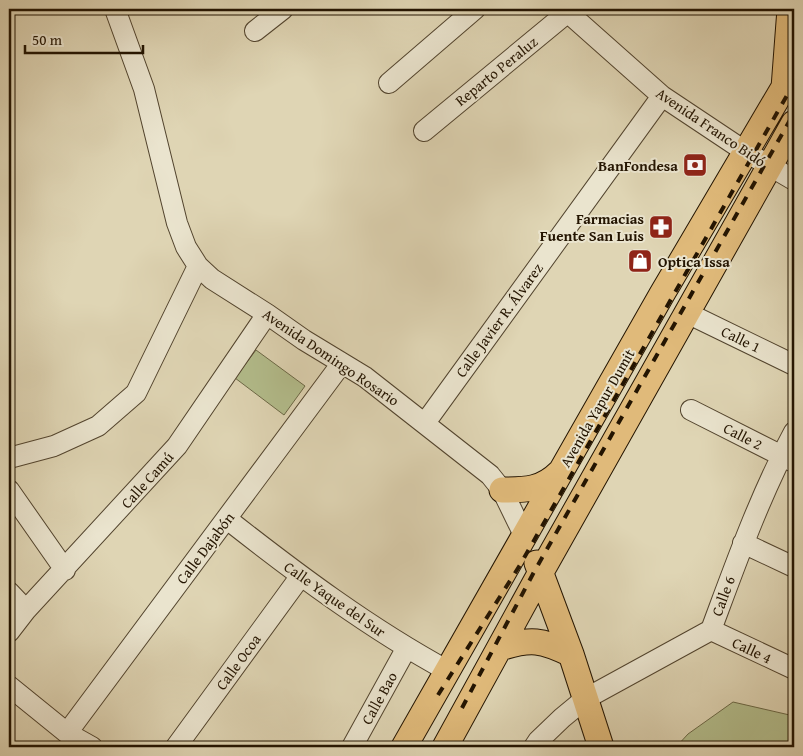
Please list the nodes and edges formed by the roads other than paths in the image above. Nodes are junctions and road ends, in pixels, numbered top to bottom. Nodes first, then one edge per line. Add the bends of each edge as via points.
1 (115, 9) edge
2 (283, 9) edge
3 (475, 9) edge
4 (790, 9) edge
5 (566, 10) edge
6 (255, 31) dead end
7 (789, 80) edge
8 (389, 83) dead end
9 (662, 96) junction
10 (794, 123) edge
11 (424, 131) dead end
12 (746, 152) junction
13 (769, 166) junction
14 (794, 180) edge
15 (198, 266) junction
16 (688, 313) junction
17 (267, 314) junction
18 (342, 363) junction
19 (794, 365) edge
20 (691, 410) dead end
21 (425, 423) junction
22 (794, 432) edge
23 (9, 458) edge
24 (788, 459) edge
25 (562, 470) junction
26 (9, 490) edge
27 (502, 490) junction
28 (227, 519) junction
29 (524, 536) junction
30 (743, 543) junction
31 (794, 567) edge
32 (65, 570) junction
33 (541, 572) junction
34 (300, 577) junction
35 (9, 592) edge
36 (26, 610) junction
37 (711, 630) junction
38 (9, 632) edge
39 (500, 648) junction
40 (406, 649) junction
41 (570, 654) junction
42 (794, 669) edge
43 (448, 672) junction
44 (9, 686) edge
45 (584, 699) junction
46 (67, 733) junction
47 (92, 747) edge
48 (176, 747) edge
49 (352, 747) edge
50 (404, 747) edge
51 (445, 747) edge
52 (534, 747) edge
53 (600, 747) edge

1 - 15 street, Avenida Domingo Rosario via 144,89 176,223
2 - 6 street
3 - 8 street
4 - 7 main road
5 - 9 street, Avenida Franco Bidó
5 - 11 street, Reparto Peraluz
7 - 12 main road, Avenida Yapur Dumit
9 - 12 street, Avenida Franco Bidó
9 - 21 street, Calle Javier R. Álvarez
10 - 13 main road
12 - 13 street, Avenida Franco Bidó
12 - 25 main road, Avenida Yapur Dumit
13 - 14 street, Avenida Franco Bidó
13 - 16 main road
15 - 17 street, Avenida Domingo Rosario via 212,279
15 - 23 street via 136,393 98,426 54,446
16 - 19 street, Calle 1
16 - 33 main road
17 - 18 street, Avenida Domingo Rosario
17 - 32 street, Calle Camú via 177,446
18 - 21 street, Avenida Domingo Rosario
18 - 28 street, Calle Dajabón
20 - 24 street, Calle 2
21 - 27 street, Avenida Domingo Rosario via 490,475
22 - 24 street, Calle 6
24 - 30 street, Calle 6
25 - 27 main road via 540,487
25 - 29 main road, Avenida Yapur Dumit
26 - 32 street
27 - 29 street, Avenida Domingo Rosario
28 - 34 street, Calle Yaque del Sur
28 - 46 street, Calle Dajabón
29 - 33 main road, Avenida Domingo Rosario
29 - 43 main road, Avenida Yapur Dumit
30 - 31 street
30 - 37 street, Calle 6
32 - 36 street, Calle Camú
33 - 39 main road
33 - 41 main road, Avenida Domingo Rosario
34 - 40 street, Calle Yaque del Sur
34 - 48 street, Calle Ocoa
35 - 36 street
36 - 38 street, Calle Camú
37 - 42 street, Calle 4
37 - 45 street, Calle 6
39 - 41 main road via 531,641 551,644
39 - 51 main road
40 - 43 street, Calle Yaque del Sur
40 - 49 street, Calle Bao
41 - 45 main road, Avenida Domingo Rosario
43 - 50 main road, Avenida Yapur Dumit
44 - 46 street
45 - 52 street, Calle 6
45 - 53 main road, Avenida Domingo Rosario
46 - 47 street

